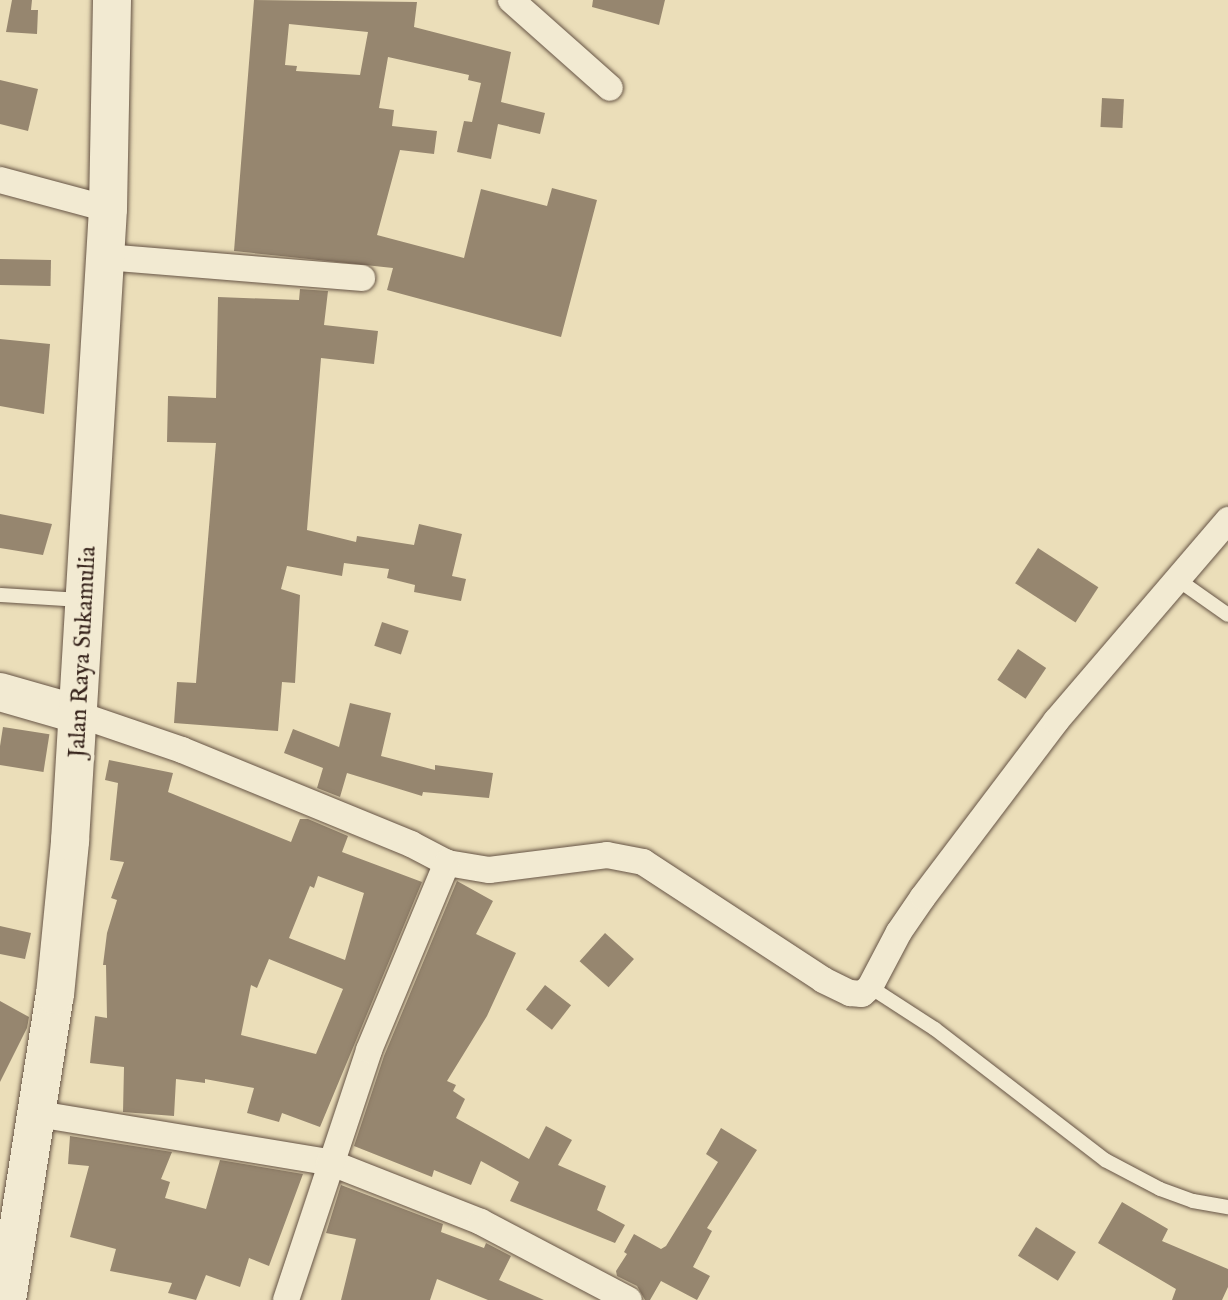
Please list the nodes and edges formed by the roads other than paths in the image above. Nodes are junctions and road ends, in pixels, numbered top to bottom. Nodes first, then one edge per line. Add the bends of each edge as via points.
1 (112, 0) edge
2 (511, 0) edge
3 (610, 88) dead end
4 (0, 180) edge
5 (108, 209) junction
6 (106, 257) junction
7 (362, 278) dead end
8 (1228, 520) edge
9 (1177, 579) junction
10 (0, 595) edge
11 (86, 600) junction
12 (1228, 615) edge
13 (0, 692) edge
14 (80, 715) junction
15 (447, 863) junction
16 (870, 987) junction
17 (38, 1114) junction
18 (329, 1162) junction
19 (1228, 1207) edge
20 (7, 1300) edge
21 (286, 1300) edge
22 (629, 1300) edge

1 - 5 main road, Jalan Raya Sukamulia
2 - 3 street
4 - 5 street
5 - 6 main road, Jalan Raya Sukamulia
6 - 7 street
6 - 11 main road, Jalan Raya Sukamulia
8 - 9 street
9 - 12 lane
9 - 16 street via 1056,721 899,932
10 - 11 lane
11 - 14 main road, Jalan Raya Sukamulia
13 - 14 main road
14 - 15 street via 182,750
14 - 17 main road, Jalan Raya Sukamulia via 55,995
15 - 16 street via 489,870 627,856 823,980 850,993 862,994
15 - 18 street
16 - 19 lane via 935,1029 1105,1160 1160,1189
17 - 18 street
17 - 20 main road, Jalan Raya Sukamulia
18 - 21 street
18 - 22 street via 481,1222

